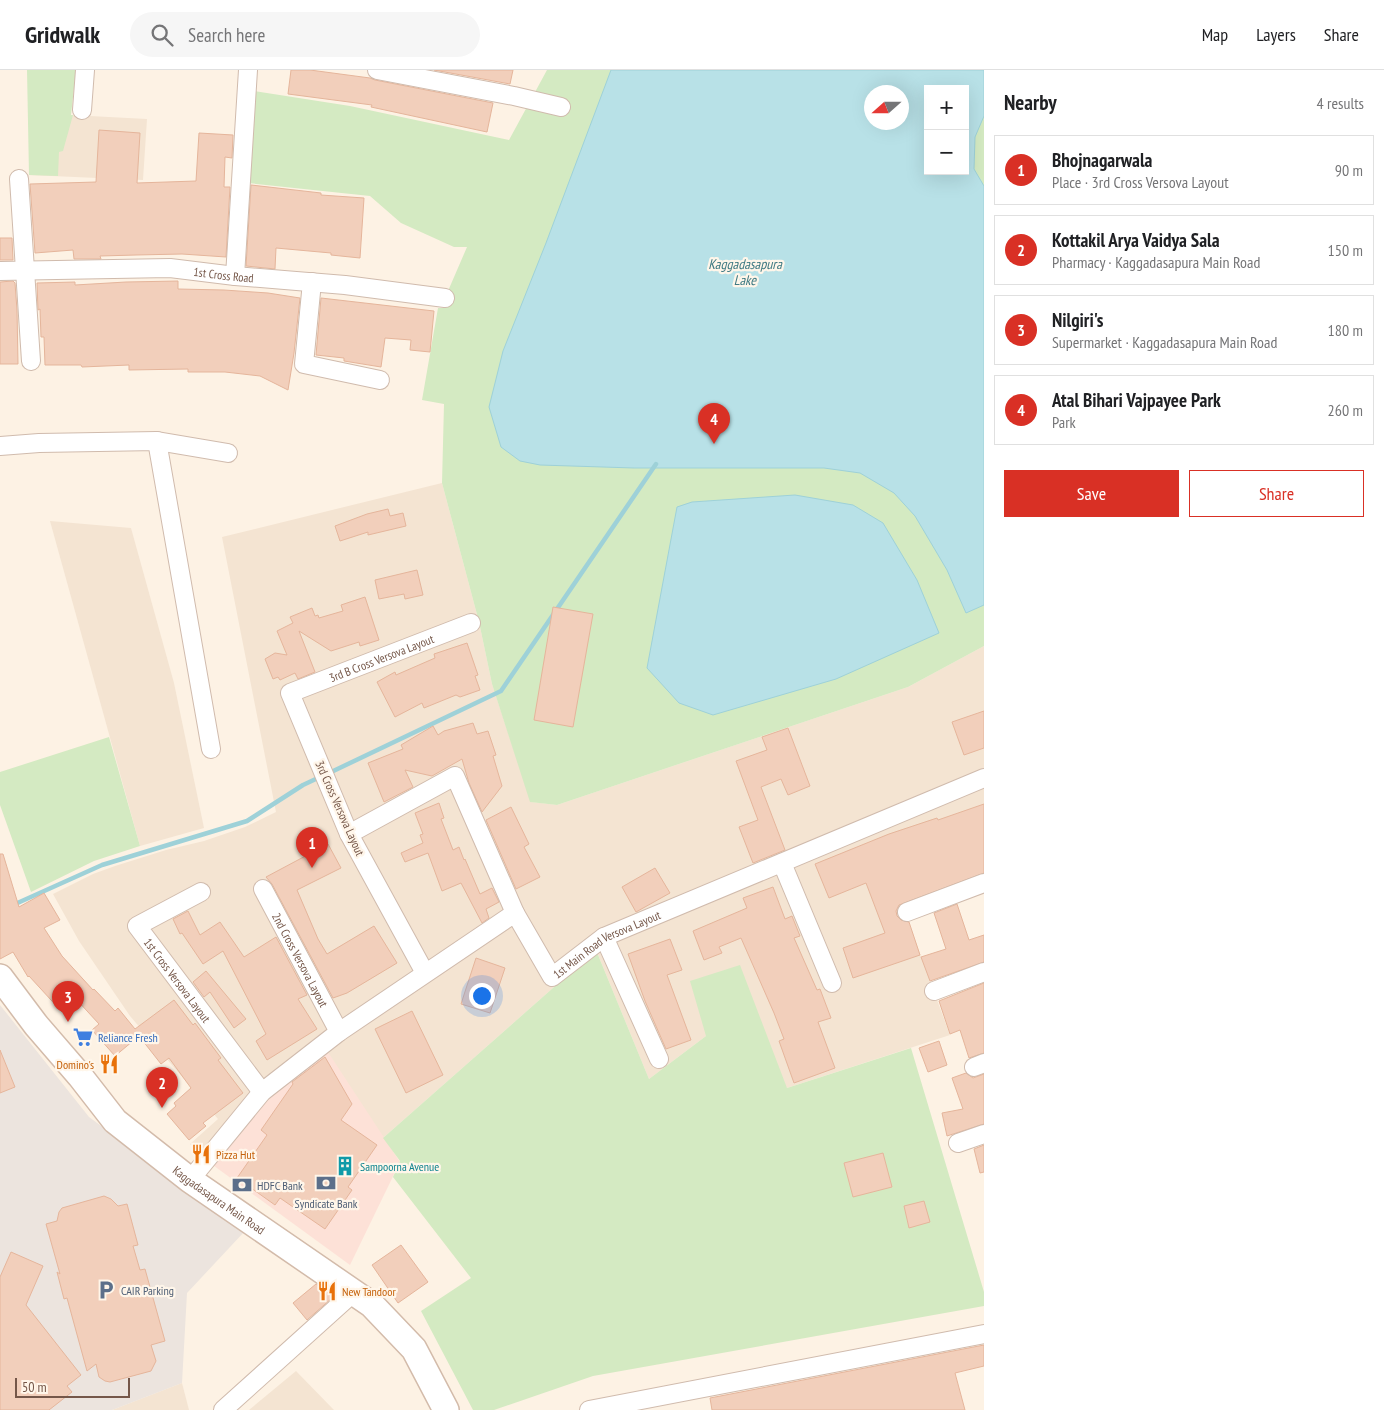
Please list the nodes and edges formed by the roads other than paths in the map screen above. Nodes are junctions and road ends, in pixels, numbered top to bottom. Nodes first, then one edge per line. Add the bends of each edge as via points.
1 (85, 70) edge
2 (248, 70) edge
3 (377, 70) edge
4 (561, 107) dead end
5 (82, 110) dead end
6 (19, 179) dead end
7 (25, 270) junction
8 (0, 271) edge
9 (235, 276) junction
10 (312, 282) junction
11 (445, 298) dead end
12 (31, 361) dead end
13 (380, 380) dead end
14 (157, 441) junction
15 (0, 446) edge
16 (228, 453) dead end
17 (471, 623) dead end
18 (290, 693) joint
19 (210, 749) dead end
20 (984, 778) edge
21 (349, 834) junction
22 (782, 863) junction
23 (984, 884) edge
24 (263, 889) dead end
25 (201, 892) dead end
26 (906, 912) dead end
27 (515, 913) junction
28 (604, 936) junction
29 (984, 972) edge
30 (425, 973) junction
31 (0, 978) edge
32 (832, 983) dead end
33 (934, 991) dead end
34 (339, 1032) junction
35 (659, 1059) dead end
36 (262, 1092) junction
37 (984, 1134) edge
38 (958, 1143) dead end
39 (190, 1180) junction
40 (354, 1292) junction
41 (984, 1334) edge
42 (223, 1410) edge
43 (446, 1410) edge
44 (589, 1410) edge

1 - 5 street
2 - 9 street
3 - 4 street
6 - 7 street
7 - 8 street, 1st Cross Road
7 - 9 street, 1st Cross Road via 170,268
7 - 12 street
9 - 10 street, 1st Cross Road
10 - 11 street, 1st Cross Road
10 - 13 street via 304,364
14 - 15 street
14 - 16 street
14 - 19 street
17 - 18 street, 3rd B Cross Versova Layout
18 - 21 street, 3rd Cross Versova Layout
20 - 22 street, 1st Main Road Versova Layout
21 - 27 street via 455,776
21 - 30 street, 3rd Cross Versova Layout
22 - 28 street, 1st Main Road Versova Layout
22 - 32 street
23 - 26 street
24 - 34 street, 2nd Cross Versova Layout
25 - 36 street, 1st Cross Versova Layout via 137,926
27 - 28 street, 1st Main Road Versova Layout via 552,977
27 - 30 street
28 - 35 street
29 - 33 street
30 - 34 street
31 - 39 main road, Kaggadasapura Main Road via 115,1121
34 - 36 street
36 - 39 street
37 - 38 street
39 - 40 main road, Kaggadasapura Main Road
40 - 42 street
40 - 43 main road, Kaggadasapura Main Road via 372,1305 414,1349
41 - 44 street

